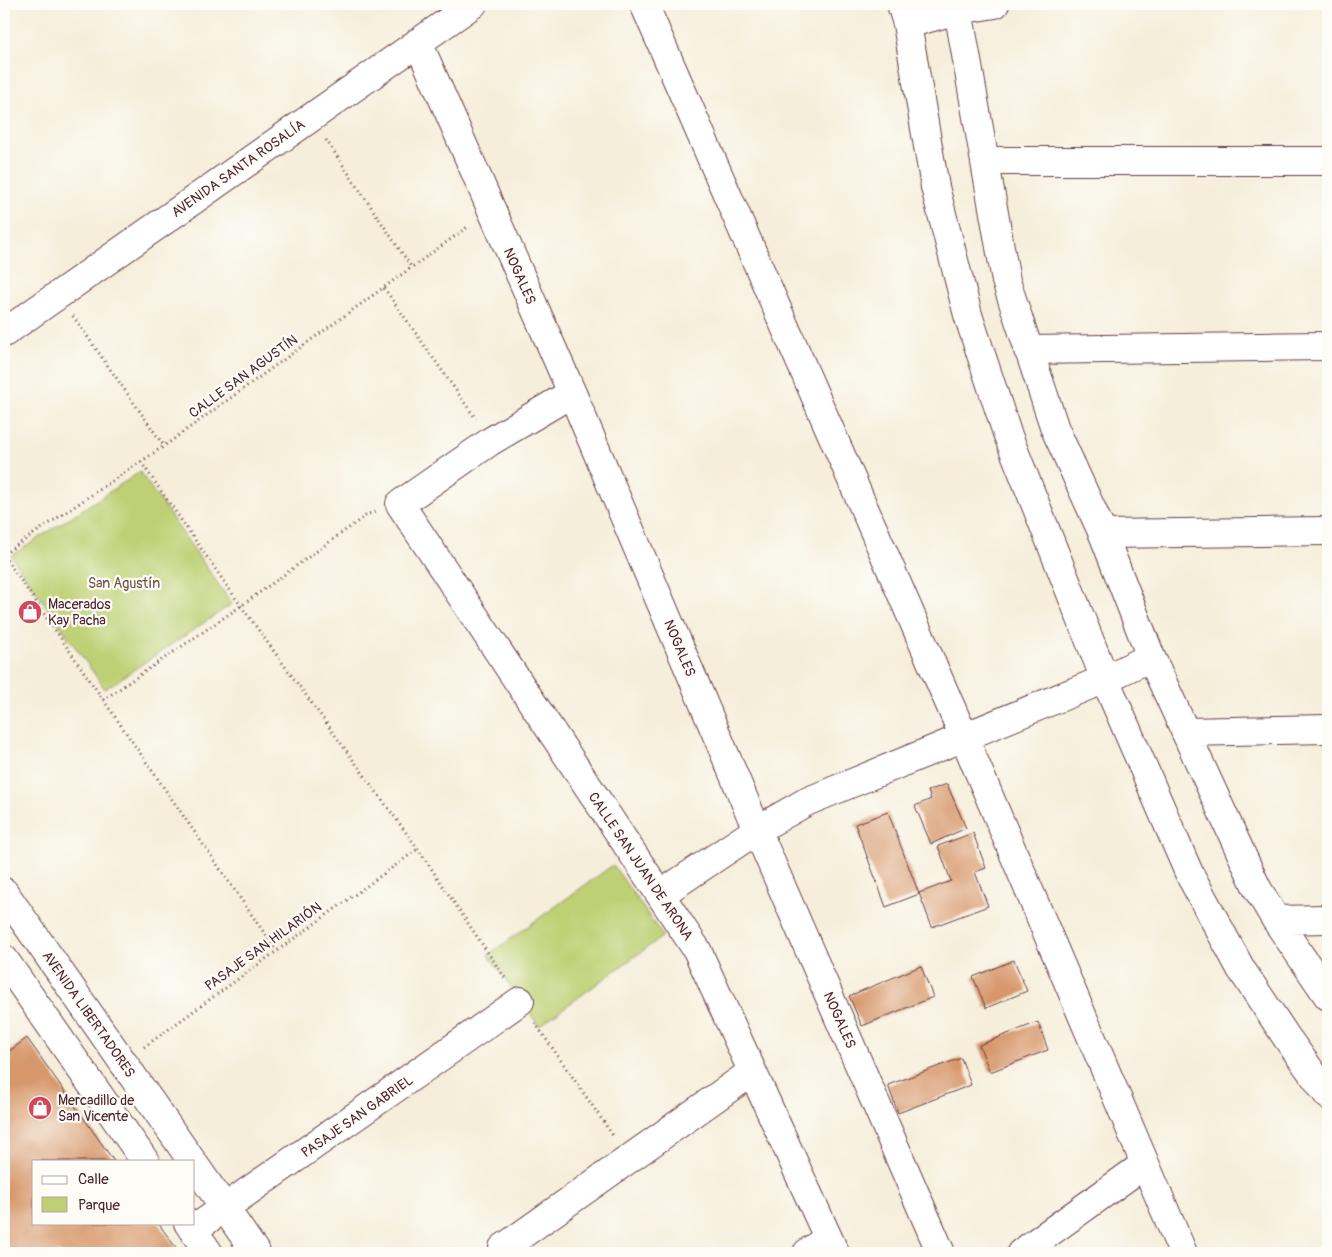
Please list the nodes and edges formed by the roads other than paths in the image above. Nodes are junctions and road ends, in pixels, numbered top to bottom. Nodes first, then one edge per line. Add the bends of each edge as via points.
1 (472, 4) edge
2 (644, 4) edge
3 (995, 4) edge
4 (958, 7) edge
5 (904, 14) edge
6 (418, 42) junction
7 (985, 161) junction
8 (1328, 161) edge
9 (4, 333) edge
10 (1328, 346) edge
11 (1028, 350) junction
12 (572, 393) junction
13 (1328, 531) edge
14 (1103, 534) junction
15 (1151, 656) junction
16 (1105, 679) junction
17 (1328, 729) edge
18 (1186, 732) junction
19 (964, 737) junction
20 (757, 830) junction
21 (4, 892) edge
22 (661, 894) junction
23 (1328, 919) edge
24 (1276, 920) junction
25 (4, 959) edge
26 (1328, 996) edge
27 (520, 1001) road end
28 (752, 1072) junction
29 (1328, 1095) edge
30 (144, 1160) edge
31 (192, 1160) edge
32 (1145, 1164) junction
33 (195, 1165) edge
34 (225, 1209) junction
35 (191, 1227) edge
36 (823, 1248) edge
37 (209, 1253) edge
38 (256, 1253) edge
39 (507, 1253) edge
40 (941, 1253) edge
41 (1020, 1253) edge
42 (1183, 1253) edge

1 - 6 street, AVENIDA SANTA ROSALÍA
2 - 19 street
3 - 4 street
4 - 5 street
4 - 7 street
5 - 16 street via 935,187 968,315 1007,433
6 - 9 street, AVENIDA SANTA ROSALÍA
6 - 12 street, NOGALES
7 - 8 street
7 - 11 street via 1006,282
10 - 11 street
11 - 14 street via 1055,429
12 - 20 street, NOGALES
12 - 22 street, CALLE SAN JUAN DE ARONA via 491,441 400,504
13 - 14 street
14 - 15 street
15 - 16 street
15 - 18 street
16 - 19 street
16 - 29 street via 1189,873 1241,968
17 - 18 street
18 - 24 street via 1257,888
19 - 20 street via 806,802
19 - 32 street
20 - 22 street
20 - 40 street, NOGALES
21 - 31 street, AVENIDA LIBERTADORES
22 - 28 street, CALLE SAN JUAN DE ARONA via 697,950
23 - 24 street
24 - 26 street
25 - 30 street
27 - 34 street, PASAJE SAN GABRIEL
28 - 36 street, CALLE SAN JUAN DE ARONA
28 - 39 street via 503,1248
32 - 41 street
32 - 42 street
33 - 34 street, AVENIDA LIBERTADORES
34 - 35 street, PASAJE SAN GABRIEL
34 - 38 street, AVENIDA LIBERTADORES
35 - 37 street

